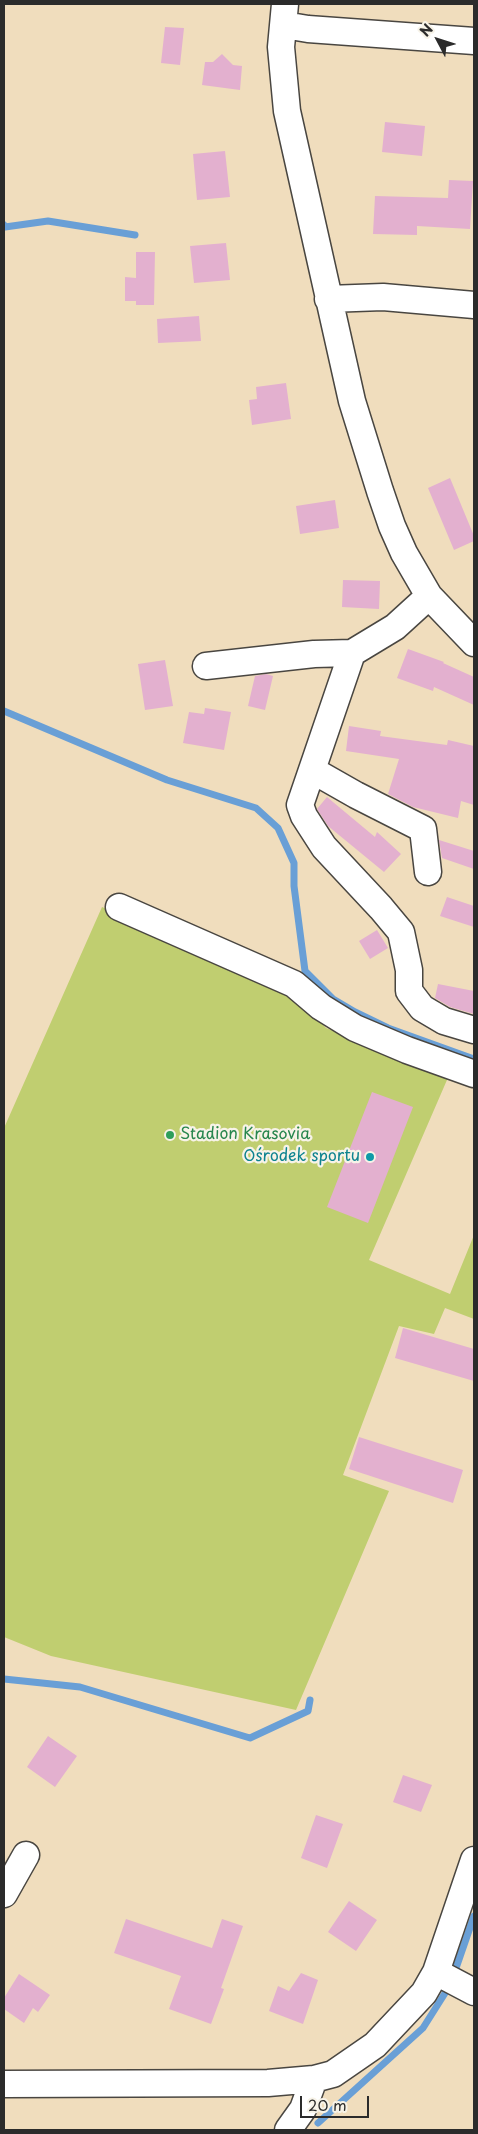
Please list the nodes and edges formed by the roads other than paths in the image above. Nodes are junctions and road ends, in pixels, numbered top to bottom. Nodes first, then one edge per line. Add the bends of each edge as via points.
1 (284, 14) edge
2 (474, 40) edge
3 (328, 299) junction
4 (474, 305) edge
5 (429, 596) junction
6 (474, 643) edge
7 (352, 653) junction
8 (206, 666) dead end
9 (312, 770) junction
10 (428, 872) dead end
11 (119, 907) dead end
12 (474, 1030) edge
13 (474, 1074) edge
14 (26, 1855) dead end
15 (474, 1860) edge
16 (4, 1894) edge
17 (436, 1972) junction
18 (474, 1992) edge
19 (314, 2079) junction
20 (4, 2084) edge
21 (297, 2127) edge

1 - 2 street via 308,29
1 - 3 street via 281,48 287,111
3 - 4 street via 383,297
3 - 5 street via 352,401 380,491 400,544
5 - 6 street
5 - 7 street via 395,627
7 - 8 street
7 - 9 street
9 - 10 street via 423,829
9 - 12 street via 300,805 304,816 324,847 401,932 409,970 409,991 422,1008 444,1021
11 - 13 street via 294,984 321,1007 355,1028
14 - 16 street
15 - 17 street
17 - 18 street
17 - 19 street via 424,1993 375,2045 333,2074
19 - 20 street via 222,2084
19 - 21 street

